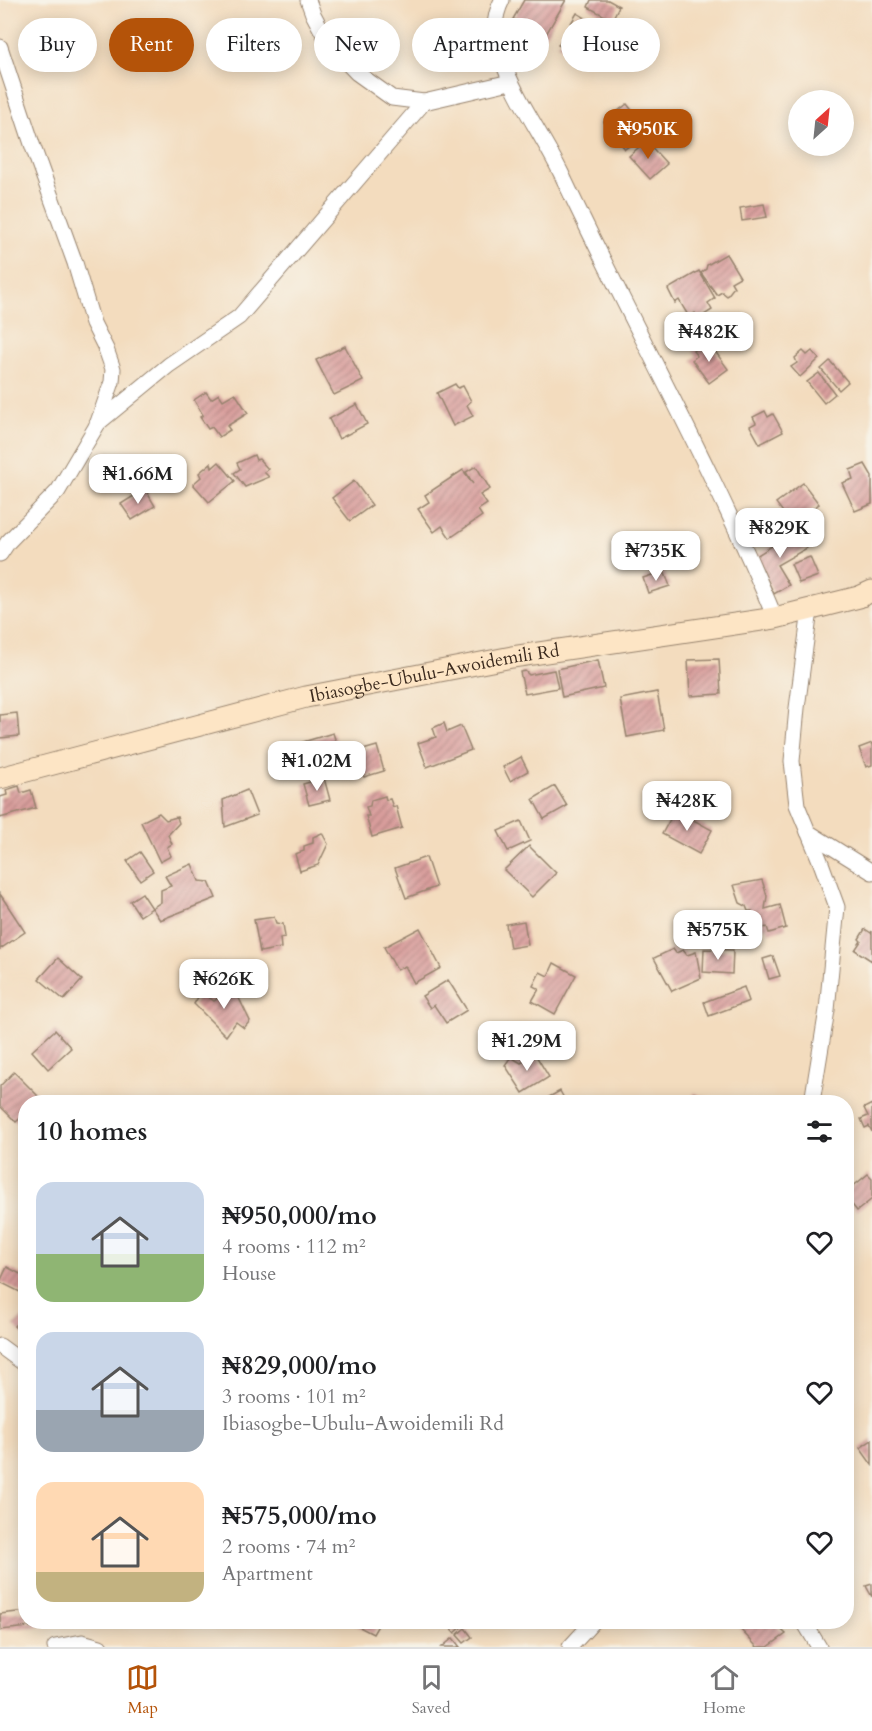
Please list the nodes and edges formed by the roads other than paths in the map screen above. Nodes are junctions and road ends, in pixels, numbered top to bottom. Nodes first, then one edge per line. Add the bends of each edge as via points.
1 (308, 0) edge
2 (502, 0) edge
3 (0, 47) edge
4 (510, 82) junction
5 (424, 102) junction
6 (112, 382) junction
7 (128, 398) junction
8 (97, 425) junction
9 (0, 554) edge
10 (872, 591) edge
11 (810, 610) junction
12 (775, 618) junction
13 (0, 778) edge
14 (808, 832) junction
15 (872, 872) edge
16 (813, 1095) edge
17 (0, 1346) edge
18 (18, 1359) edge
19 (587, 1629) edge
20 (808, 1629) edge
21 (55, 1647) edge
22 (100, 1647) edge
23 (570, 1647) edge
24 (819, 1647) edge

1 - 5 street via 329,44 357,73 392,98
2 - 4 street via 494,18 494,33
3 - 6 street via 93,323 113,369
4 - 5 street
4 - 12 street via 558,167 603,263 660,369
5 - 7 street via 239,317 169,364
6 - 7 street via 115,393
6 - 8 street
7 - 8 street
8 - 9 street via 58,491
10 - 11 street, Ibiasogbe-Ubulu-Awoidemili Rd
11 - 12 street, Ibiasogbe-Ubulu-Awoidemili Rd
11 - 14 street via 792,761 797,805
12 - 13 street, Ibiasogbe-Ubulu-Awoidemili Rd via 512,657 306,697
14 - 15 street
14 - 16 street via 837,907 827,1010
17 - 18 street
19 - 23 street
20 - 24 street
21 - 22 street via 82,1642

